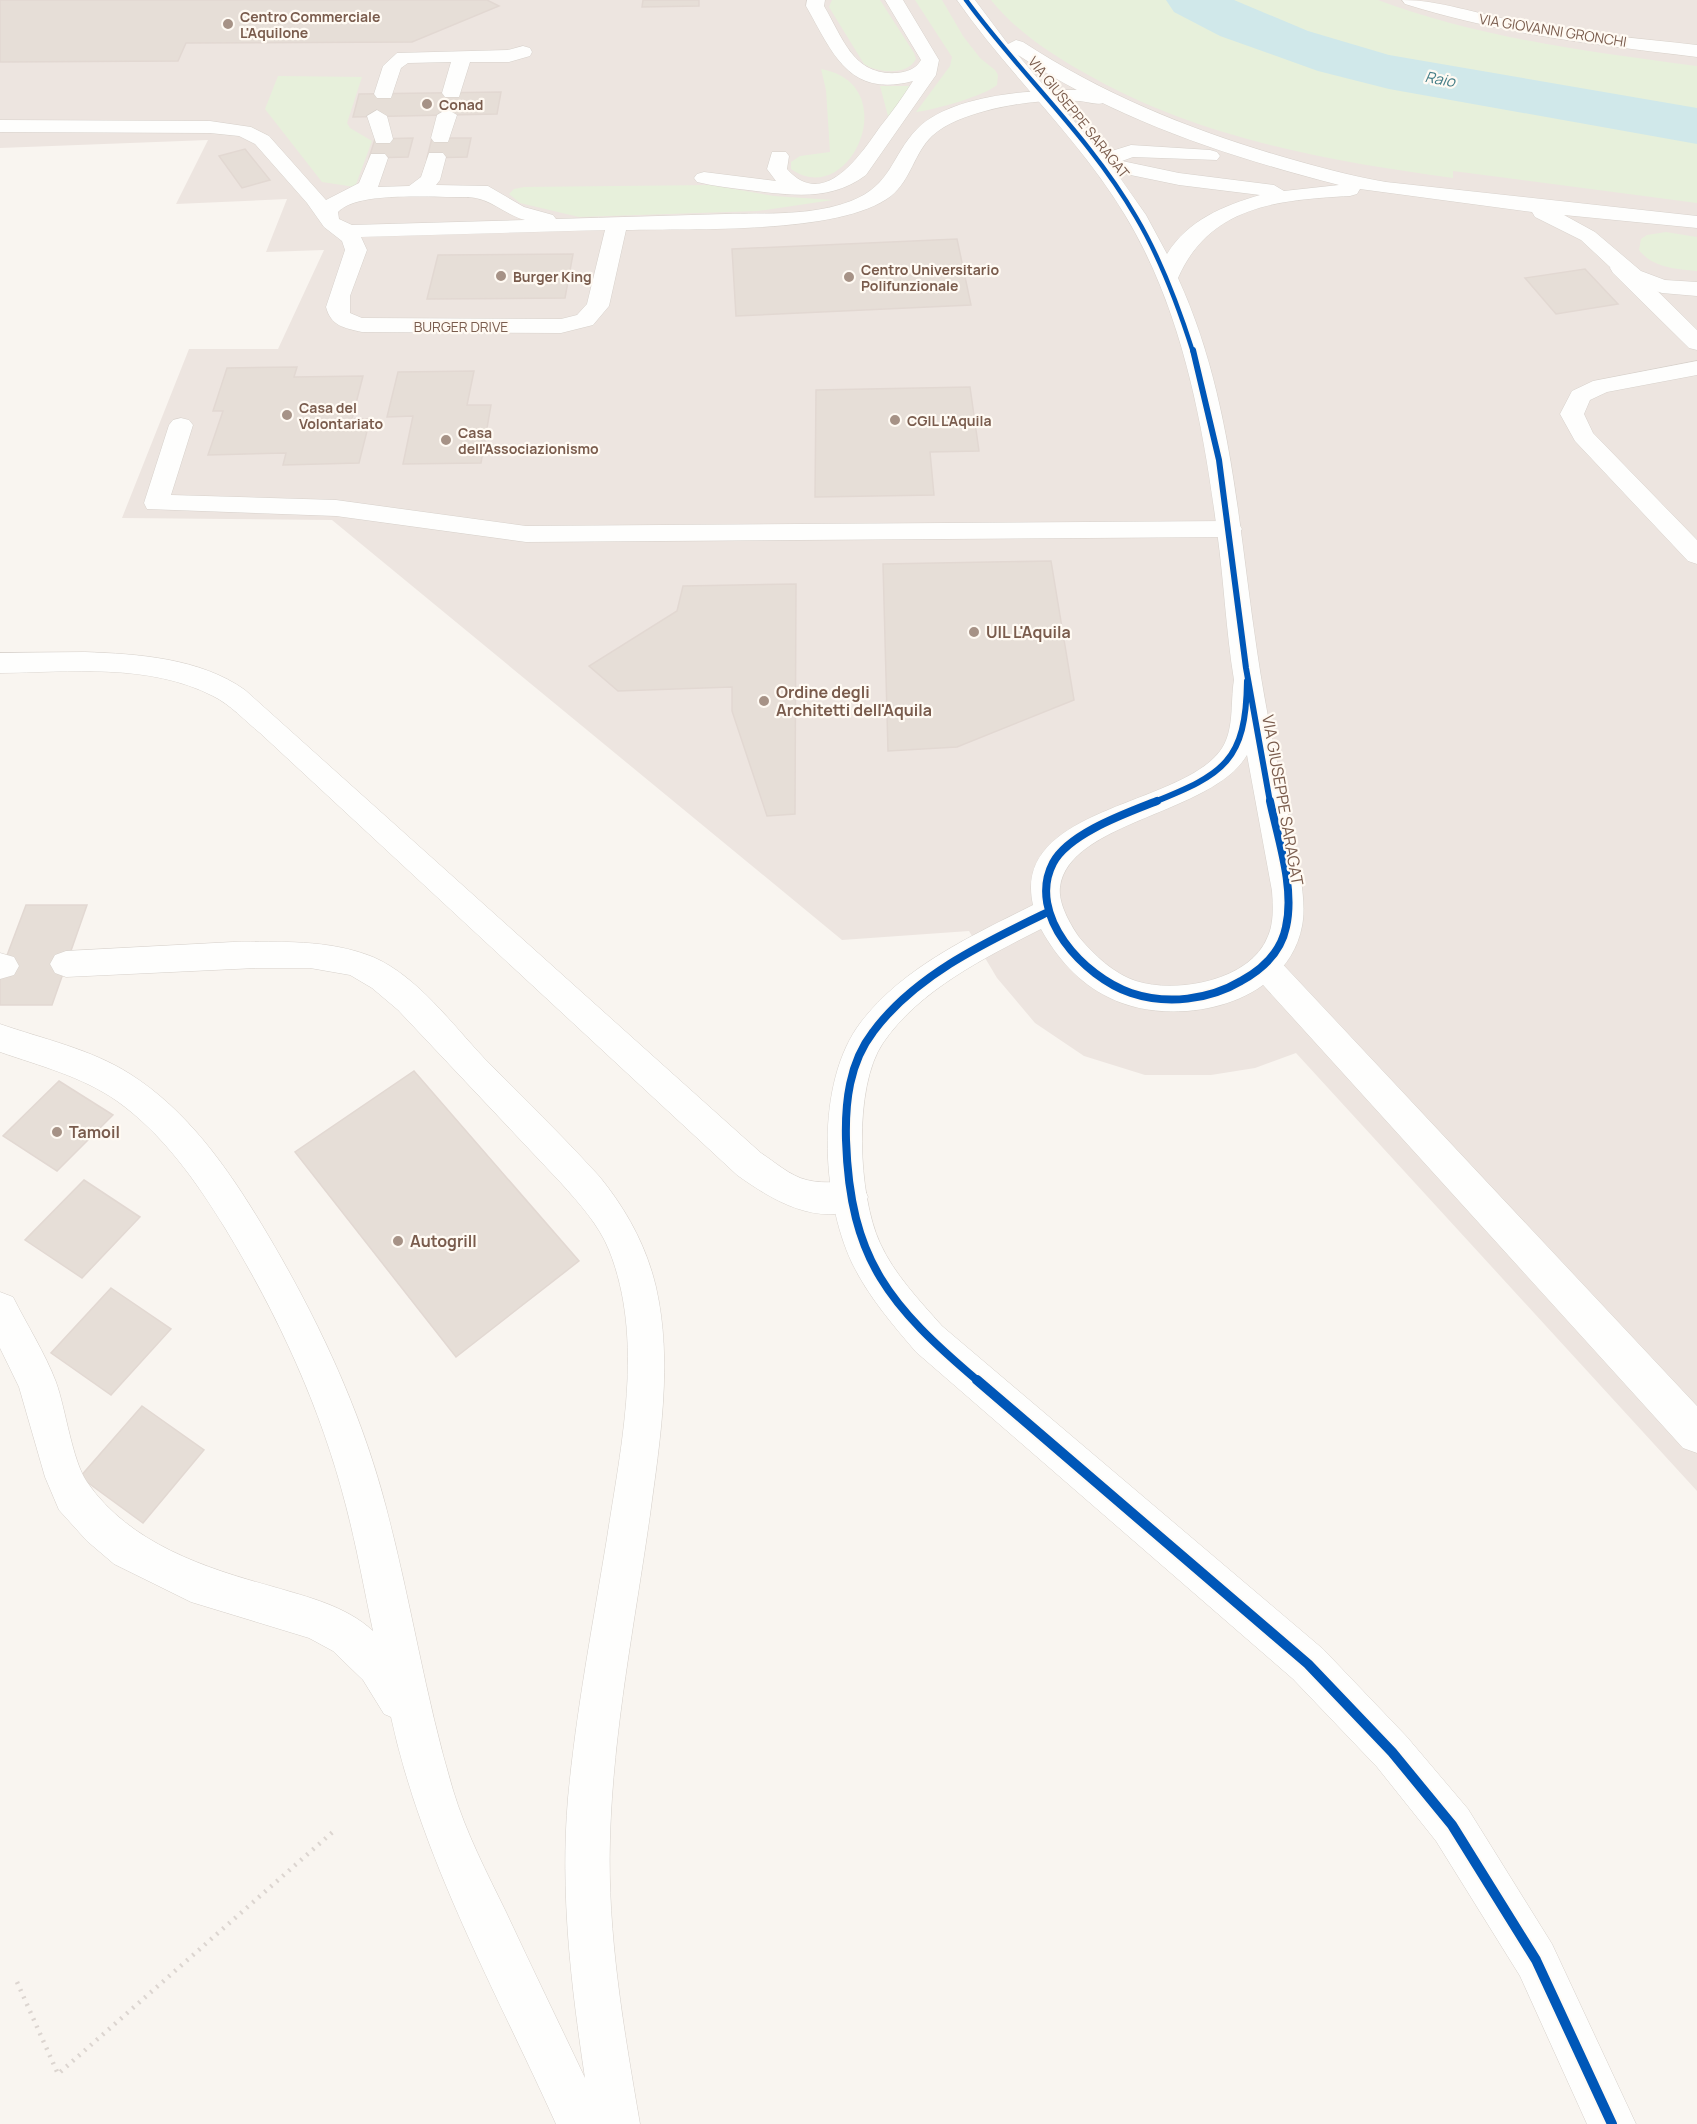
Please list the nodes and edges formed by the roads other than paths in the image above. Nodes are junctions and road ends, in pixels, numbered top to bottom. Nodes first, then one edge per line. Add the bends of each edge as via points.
1 (894, 0) edge
2 (966, 0) edge
3 (1411, 0) edge
4 (818, 7) edge
5 (976, 16) junction
6 (807, 28) dead end
7 (1697, 51) edge
8 (523, 52) dead end
9 (820, 52) dead end
10 (462, 56) junction
11 (930, 60) junction
12 (854, 68) junction
13 (452, 93) dead end
14 (384, 94) dead end
15 (1045, 96) junction
16 (1100, 98) junction
17 (447, 115) dead end
18 (377, 116) dead end
19 (0, 126) edge
20 (878, 144) junction
21 (779, 156) dead end
22 (1101, 161) junction
23 (704, 178) dead end
24 (1318, 182) junction
25 (813, 189) junction
26 (307, 190) junction
27 (414, 192) junction
28 (356, 194) junction
29 (503, 203) junction
30 (1512, 203) junction
31 (1648, 216) junction
32 (1697, 222) edge
33 (332, 223) junction
34 (617, 224) junction
35 (577, 225) junction
36 (470, 229) junction
37 (1606, 251) junction
38 (1621, 268) junction
39 (1167, 278) junction
40 (1697, 290) edge
41 (1695, 355) edge
42 (181, 425) dead end
43 (1229, 529) junction
44 (1697, 555) edge
45 (0, 663) edge
46 (1247, 681) junction
47 (1048, 912) junction
48 (66, 964) dead end
49 (1265, 966) junction
50 (0, 1038) edge
51 (851, 1197) junction
52 (0, 1309) edge
53 (1697, 1434) edge
54 (420, 1751) junction
55 (581, 2124) edge
56 (616, 2124) edge
57 (1612, 2124) edge

1 - 11 street
2 - 5 street, VIA GIUSEPPE SARAGAT
3 - 7 street, VIA GIOVANNI GRONCHI via 1439,10 1536,30
4 - 6 street via 819,21
4 - 12 street
5 - 15 street, VIA GIUSEPPE SARAGAT
5 - 16 street, VIA GIUSEPPE SARAGAT via 1033,58
8 - 10 street
9 - 12 street via 841,57
10 - 13 street
10 - 14 street via 411,56 398,60 392,66
11 - 12 street via 921,72 904,78 877,78
11 - 20 street via 925,79
12 - 20 street via 878,106
15 - 16 street via 1074,94
15 - 22 street, VIA GIUSEPPE SARAGAT
15 - 34 street via 977,107 939,121 921,138 892,184 871,199 844,210 778,219
16 - 24 street, VIA GIUSEPPE SARAGAT via 1171,129
17 - 27 street via 430,180
18 - 28 street via 380,148 368,186
19 - 26 street via 210,126 238,130 262,140
20 - 25 street via 849,179
21 - 25 street via 777,169 784,178
22 - 24 street, VIA GIUSEPPE SARAGAT via 1140,172 1229,186
22 - 24 street, VIA GIUSEPPE SARAGAT via 1124,152 1163,152 1245,160
22 - 39 street, VIA GIUSEPPE SARAGAT via 1145,230
23 - 25 street
24 - 30 street, VIA GIUSEPPE SARAGAT
24 - 39 street, VIA GIUSEPPE SARAGAT via 1212,220 1181,249
26 - 28 street via 327,195
26 - 33 street
27 - 28 street
27 - 29 street via 480,191 495,195
28 - 33 street via 328,211
29 - 35 street via 532,216
29 - 36 street via 498,218
30 - 31 street, VIA GIUSEPPE SARAGAT
30 - 37 street, VIA GIUSEPPE SARAGAT via 1570,225
31 - 32 street, VIA GIUSEPPE SARAGAT
31 - 37 street, VIA GIUSEPPE SARAGAT via 1616,225 1607,236
33 - 34 street, BURGER DRIVE via 351,238 356,250 336,305 338,315 348,323 561,326 585,320 598,306
33 - 36 street via 357,231
34 - 35 street
35 - 36 street
37 - 38 street, VIA GIUSEPPE SARAGAT
38 - 40 street, VIA GIUSEPPE SARAGAT via 1646,282
38 - 41 street
39 - 43 street, VIA GIUSEPPE SARAGAT via 1190,341 1210,419
41 - 44 street via 1588,391 1575,404 1572,414 1583,436
42 - 43 street via 156,503 336,508 526,534
43 - 46 street, VIA GIUSEPPE SARAGAT
45 - 51 street via 123,663 174,672 223,690 270,726 749,1164 792,1193 824,1200
46 - 47 street, VIA GIUSEPPE SARAGAT via 1241,737 1227,764 1199,783 1116,817 1077,839 1050,869 1046,889
46 - 49 street, VIA GIUSEPPE SARAGAT via 1288,905 1279,949
47 - 49 street, VIA GIUSEPPE SARAGAT via 1071,951 1100,976 1126,991 1149,996 1200,997 1224,991
47 - 51 street via 984,943 919,984 872,1033 847,1092
48 - 56 street via 295,955 331,957 373,972 416,1007 587,1187 615,1225 628,1252 642,1313 644,1401 599,1715 586,1848 595,1973
49 - 53 street
50 - 54 street via 67,1059 130,1091 178,1135 201,1163 258,1250 313,1351 350,1454 366,1506
51 - 57 street via 863,1248 885,1287 928,1339 1308,1664 1430,1797 1452,1825 1536,1960
52 - 54 street via 37,1383 64,1477 73,1496 101,1527 128,1550 205,1588 315,1619 348,1636 378,1665 398,1698
54 - 55 street via 477,1901

